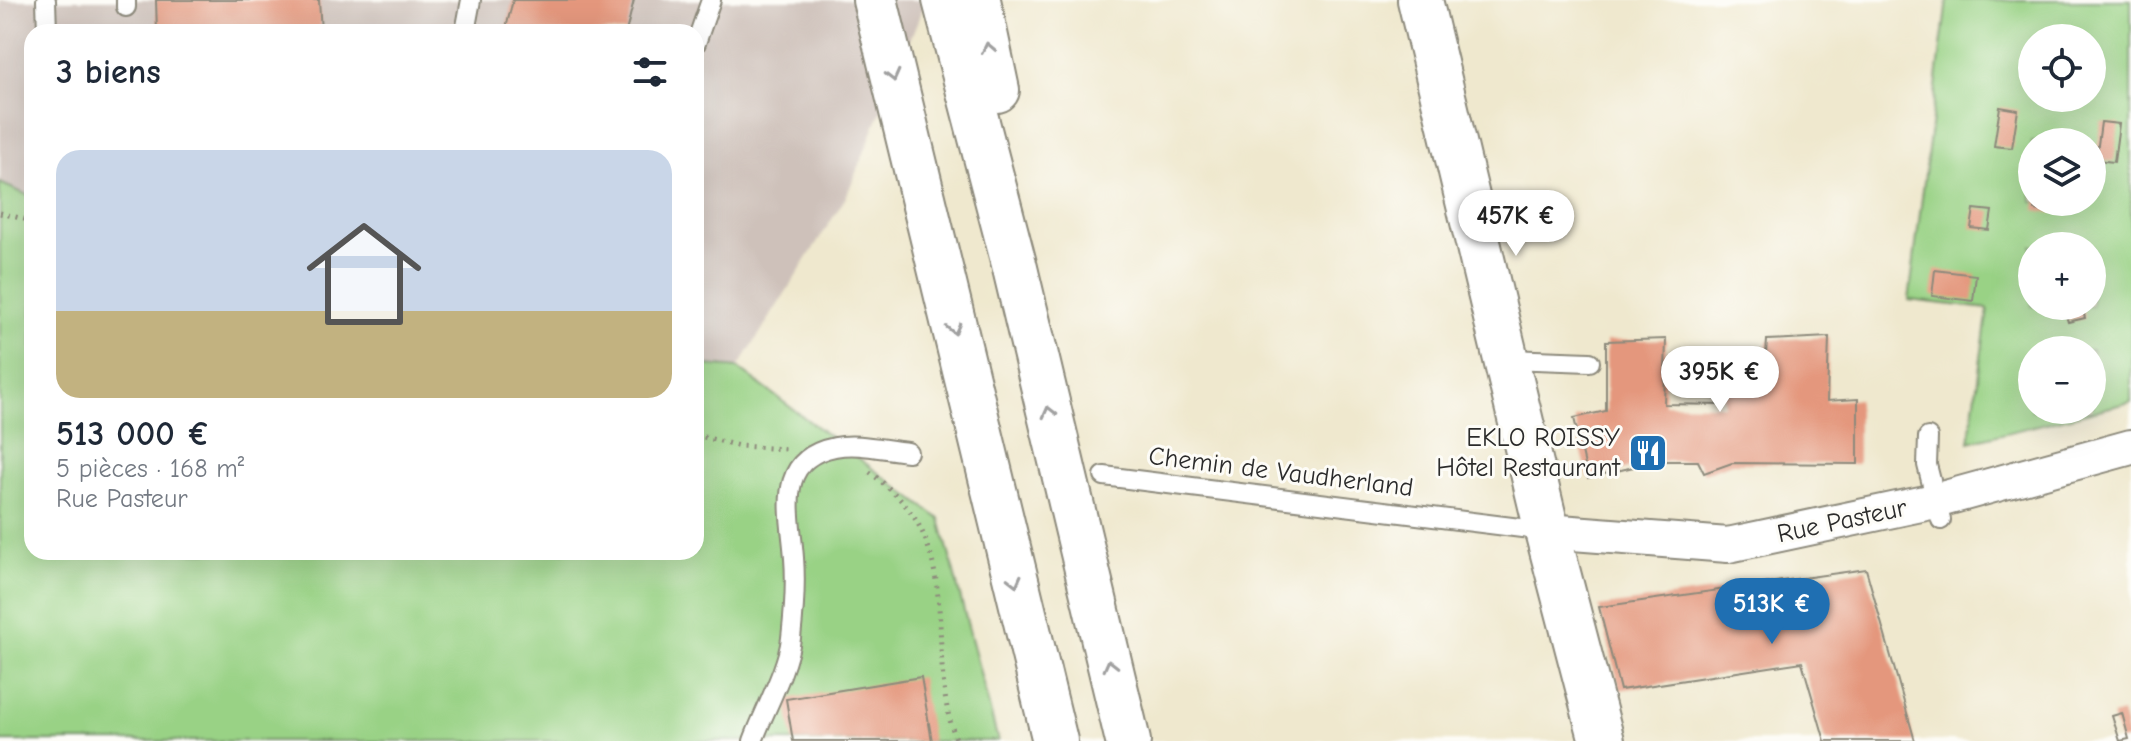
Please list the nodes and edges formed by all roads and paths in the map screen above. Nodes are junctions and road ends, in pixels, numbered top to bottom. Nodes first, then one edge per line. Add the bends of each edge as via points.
1 (46, 0) edge
2 (471, 0) edge
3 (711, 0) edge
4 (875, 0) edge
5 (945, 0) edge
6 (978, 0) edge
7 (1420, 0) edge
8 (47, 24) edge
9 (466, 24) edge
10 (703, 24) edge
11 (0, 213) edge
12 (24, 219) edge
13 (1014, 264) junction
14 (1506, 359) junction
15 (1590, 362) dead end
16 (704, 437) edge
17 (1928, 437) dead end
18 (2131, 447) edge
19 (819, 451) junction
20 (908, 452) dead end
21 (1104, 476) dead end
22 (1938, 511) junction
23 (1547, 531) junction
24 (753, 741) edge
25 (957, 741) edge
26 (1055, 741) edge
27 (1128, 741) edge
28 (1602, 741) edge

1 - 8 lane
2 - 9 lane
3 - 10 lane
4 -> 26 main road
5 - 13 main road
13 -> 6 main road via 998,96
7 - 14 main road
11 - 12 path
27 -> 13 main road
14 - 15 lane
14 - 23 main road
16 - 19 path via 739,446
17 - 22 lane via 1927,465
18 - 22 street, Rue Pasteur
19 - 20 lane via 852,445
19 - 24 lane via 801,465 791,484 791,641
19 - 25 path via 856,460 917,523 939,601 947,716
21 - 23 lane, Chemin de Vaudherland
22 - 23 street, Rue Pasteur via 1728,545
23 - 28 main road

